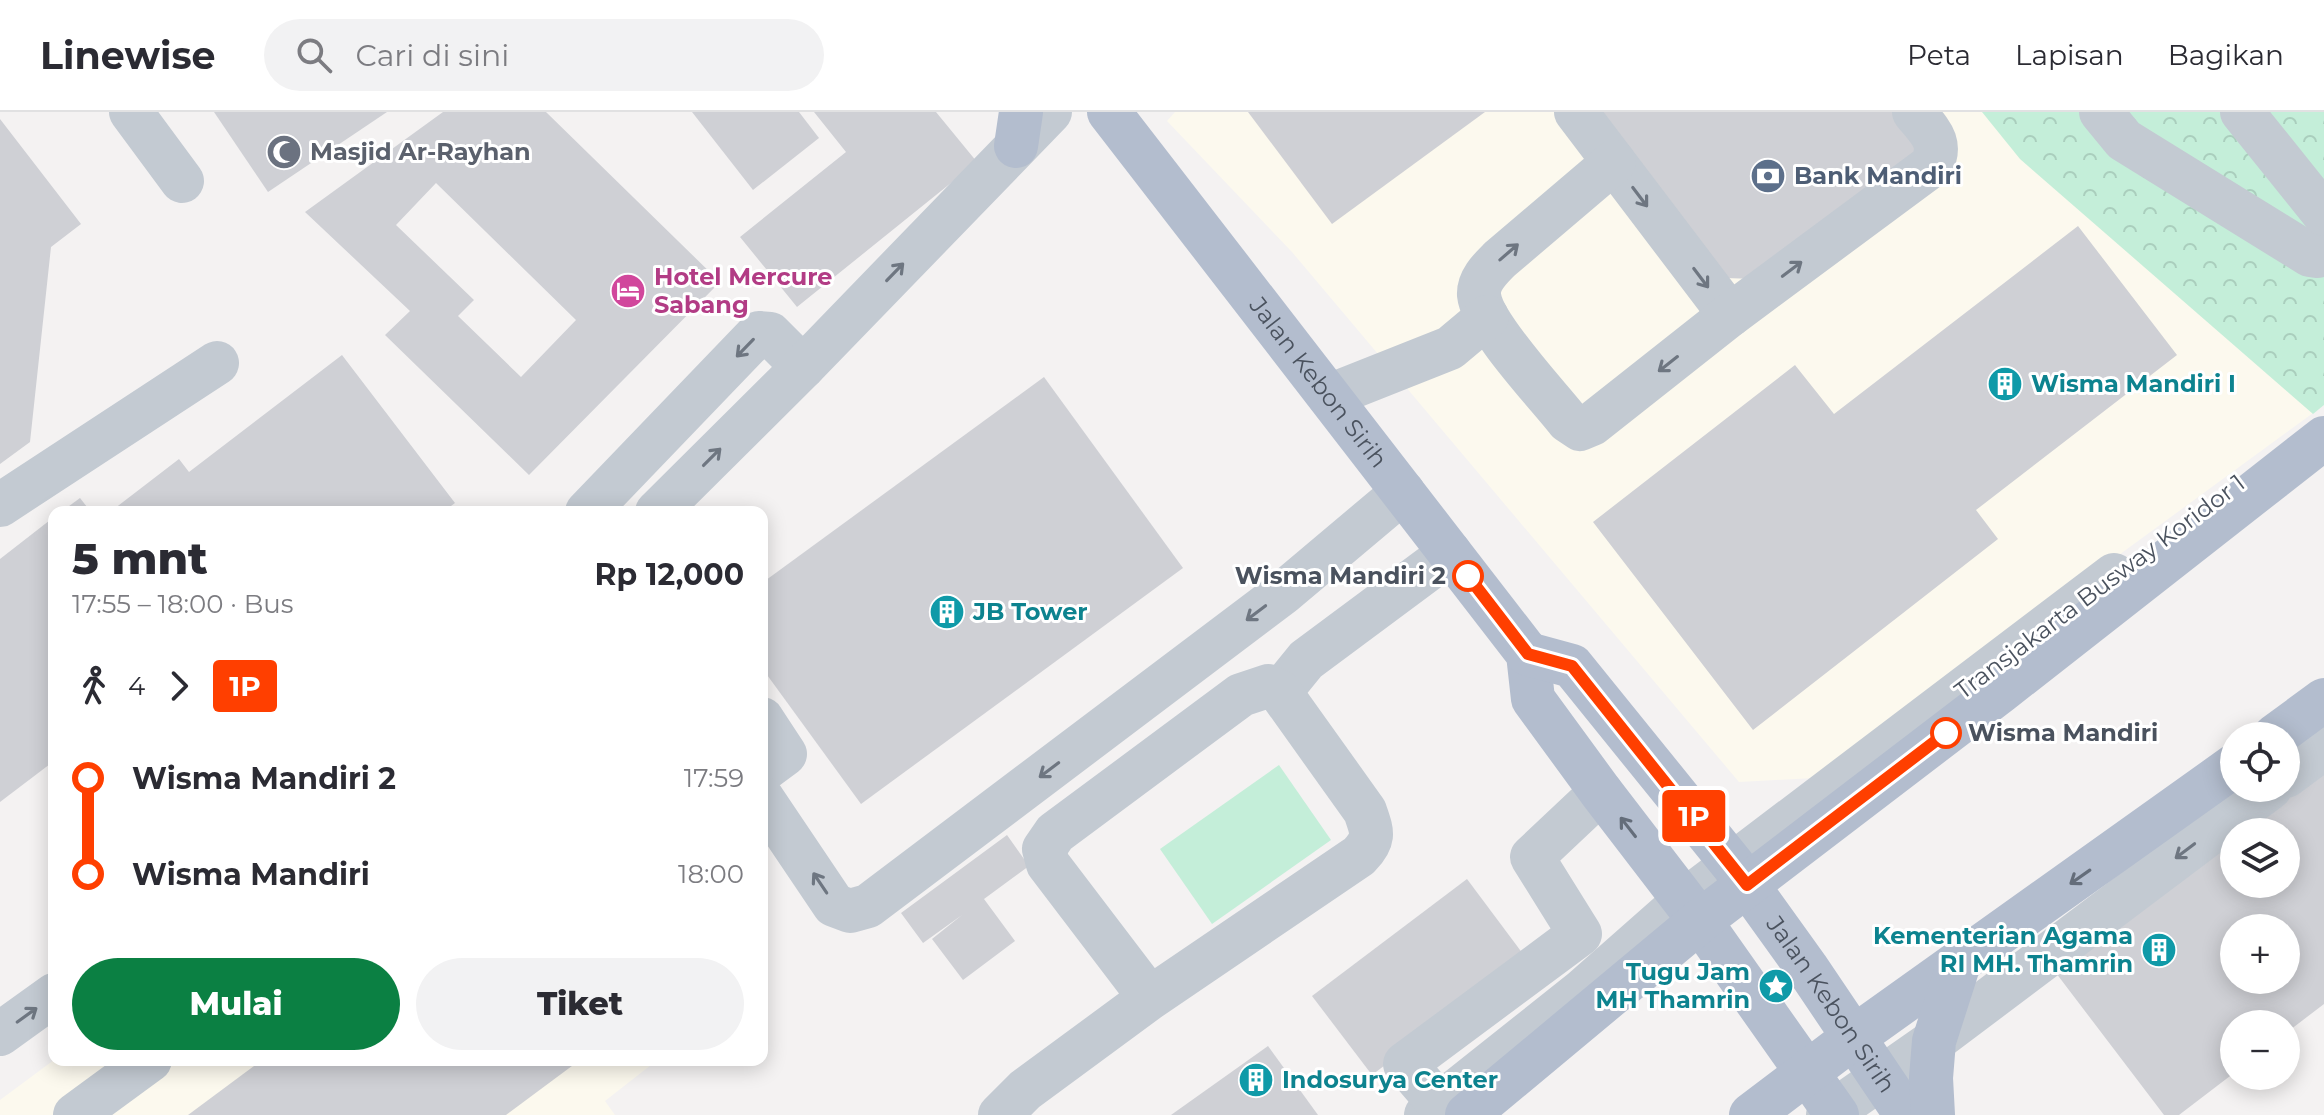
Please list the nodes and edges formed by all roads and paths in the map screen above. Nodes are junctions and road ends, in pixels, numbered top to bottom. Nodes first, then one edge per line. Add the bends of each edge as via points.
1 (131, 112) edge
2 (1050, 112) edge
3 (1109, 112) edge
4 (1576, 112) edge
5 (1914, 112) edge
6 (2101, 112) edge
7 (2242, 112) edge
8 (1018, 129) edge
9 (1614, 162) junction
10 (182, 181) dead end
11 (2324, 214) edge
12 (2324, 251) edge
13 (1730, 315) junction
14 (1487, 317) junction
15 (217, 363) dead end
16 (803, 367) junction
17 (1329, 396) junction
18 (2324, 419) edge
19 (2324, 438) edge
20 (1403, 492) junction
21 (0, 505) edge
22 (593, 506) edge
23 (663, 506) edge
24 (1450, 553) junction
25 (1528, 654) junction
26 (1280, 692) junction
27 (2324, 700) edge
28 (2294, 722) edge
29 (768, 728) edge
30 (2324, 748) edge
31 (2300, 766) edge
32 (768, 767) edge
33 (2220, 776) edge
34 (1601, 792) junction
35 (2251, 802) edge
36 (768, 807) edge
37 (1740, 875) junction
38 (1692, 911) junction
39 (1959, 963) junction
40 (1150, 998) junction
41 (48, 999) edge
42 (0, 1034) edge
43 (1854, 1037) junction
44 (1934, 1041) junction
45 (142, 1066) edge
46 (1807, 1071) junction
47 (1881, 1077) junction
48 (1446, 1112) edge
49 (1833, 1113) edge
50 (75, 1115) edge
51 (1000, 1115) edge
52 (1751, 1115) edge
53 (1906, 1115) edge
54 (1933, 1115) edge

1 - 10 street
2 - 8 street
3 - 17 main road, Jalan Kebon Sirih
4 - 9 street
13 -> 5 street via 1931,166 1937,154 1934,138
6 - 12 street via 2124,140 2245,216 2310,255
7 - 11 street
16 -> 8 street
9 -> 13 street
14 -> 9 street via 1479,293 1485,276
13 -> 14 street via 1580,429 1568,421
14 - 17 street via 1450,348
15 - 21 street
16 -> 22 street via 770,334 759,333
23 -> 16 street
17 - 20 main road, Jalan Kebon Sirih
18 - 37 street, Transjakarta Busway Koridor 1 via 2145,551
19 - 37 main road via 2001,691
20 - 24 main road, Jalan Kebon Sirih
20 -> 36 street via 1283,593 868,906 850,911 834,905
24 - 25 main road, Jalan Kebon Sirih
24 - 26 street via 1306,660
25 - 34 main road via 1533,699
25 - 37 main road, Jalan Kebon Sirih via 1572,666
26 - 40 street via 1365,811 1370,845
26 - 40 street via 1268,686 1241,695 1055,833 1044,849 1048,864
27 - 28 main road
29 - 32 street via 785,754
30 - 31 street
33 -> 39 main road
38 -> 34 main road
34 - 48 street via 1532,857 1580,934 1405,1064
35 -> 44 street
37 - 38 main road
37 - 43 main road, Jalan Kebon Sirih
38 - 46 main road
38 - 48 main road
39 - 43 main road
39 - 44 main road
40 - 51 street via 1025,1090
42 -> 41 street
43 - 46 main road
43 - 47 main road, Jalan Kebon Sirih
44 - 47 street
44 - 54 main road
45 - 50 street
46 - 49 main road
46 - 52 main road
47 - 49 street
47 - 53 main road, Jalan Kebon Sirih

